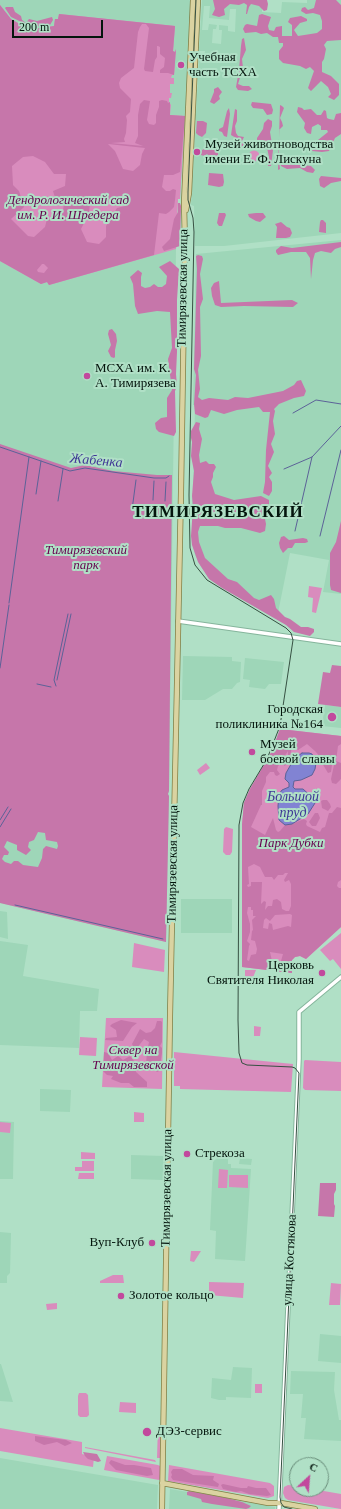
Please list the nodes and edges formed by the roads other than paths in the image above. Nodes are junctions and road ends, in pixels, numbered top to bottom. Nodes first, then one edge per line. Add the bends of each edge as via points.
1 (193, 0) edge
2 (198, 0) edge
3 (184, 219) junction
4 (178, 621) junction
5 (341, 644) edge
6 (341, 977) edge
7 (162, 1483) junction
8 (279, 1503) junction
9 (162, 1509) edge
10 (279, 1509) edge
11 (315, 1509) edge

1 - 3 main road, Тимирязевская улица
2 - 3 main road, Тимирязевская улица via 189,194
3 - 4 main road, Тимирязевская улица
4 - 5 street
4 - 7 main road, Тимирязевская улица
6 - 8 street, улица Костякова via 299,1012
7 - 8 main road
7 - 9 main road, Тимирязевская улица
8 - 10 street, улица Костякова
8 - 11 main road

